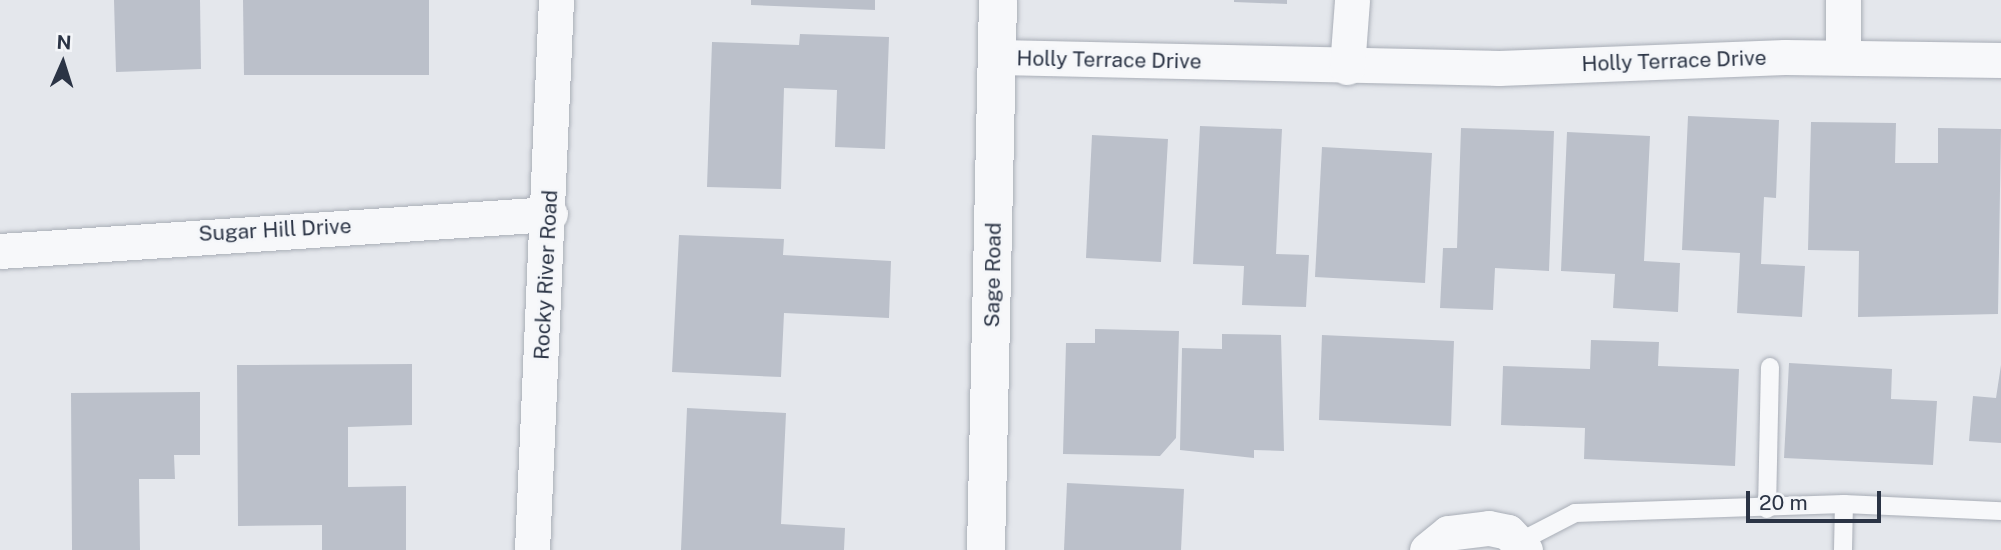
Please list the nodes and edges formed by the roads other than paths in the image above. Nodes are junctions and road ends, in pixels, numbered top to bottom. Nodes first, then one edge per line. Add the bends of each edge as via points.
1 (556, 0) edge
2 (998, 0) edge
3 (1352, 0) edge
4 (1843, 0) edge
5 (998, 57) junction
6 (1843, 57) junction
7 (2001, 60) edge
8 (1347, 66) junction
9 (550, 214) junction
10 (0, 251) edge
11 (1770, 367) dead end
12 (1844, 504) junction
13 (1767, 509) junction
14 (2001, 510) edge
15 (1523, 546) edge
16 (532, 550) edge
17 (986, 550) edge
18 (1427, 550) edge
19 (1843, 550) edge

1 - 9 street, Rocky River Road
2 - 5 street, Sage Road
3 - 8 street
4 - 6 street
5 - 8 street, Holly Terrace Drive
5 - 17 street, Sage Road
6 - 7 street, Holly Terrace Drive
6 - 8 street, Holly Terrace Drive via 1499,68
9 - 10 street, Sugar Hill Drive
9 - 16 street, Rocky River Road
11 - 13 lane
12 - 13 lane
12 - 14 lane
12 - 19 lane
13 - 15 lane via 1575,513
15 - 18 street via 1508,532 1467,529 1448,533

